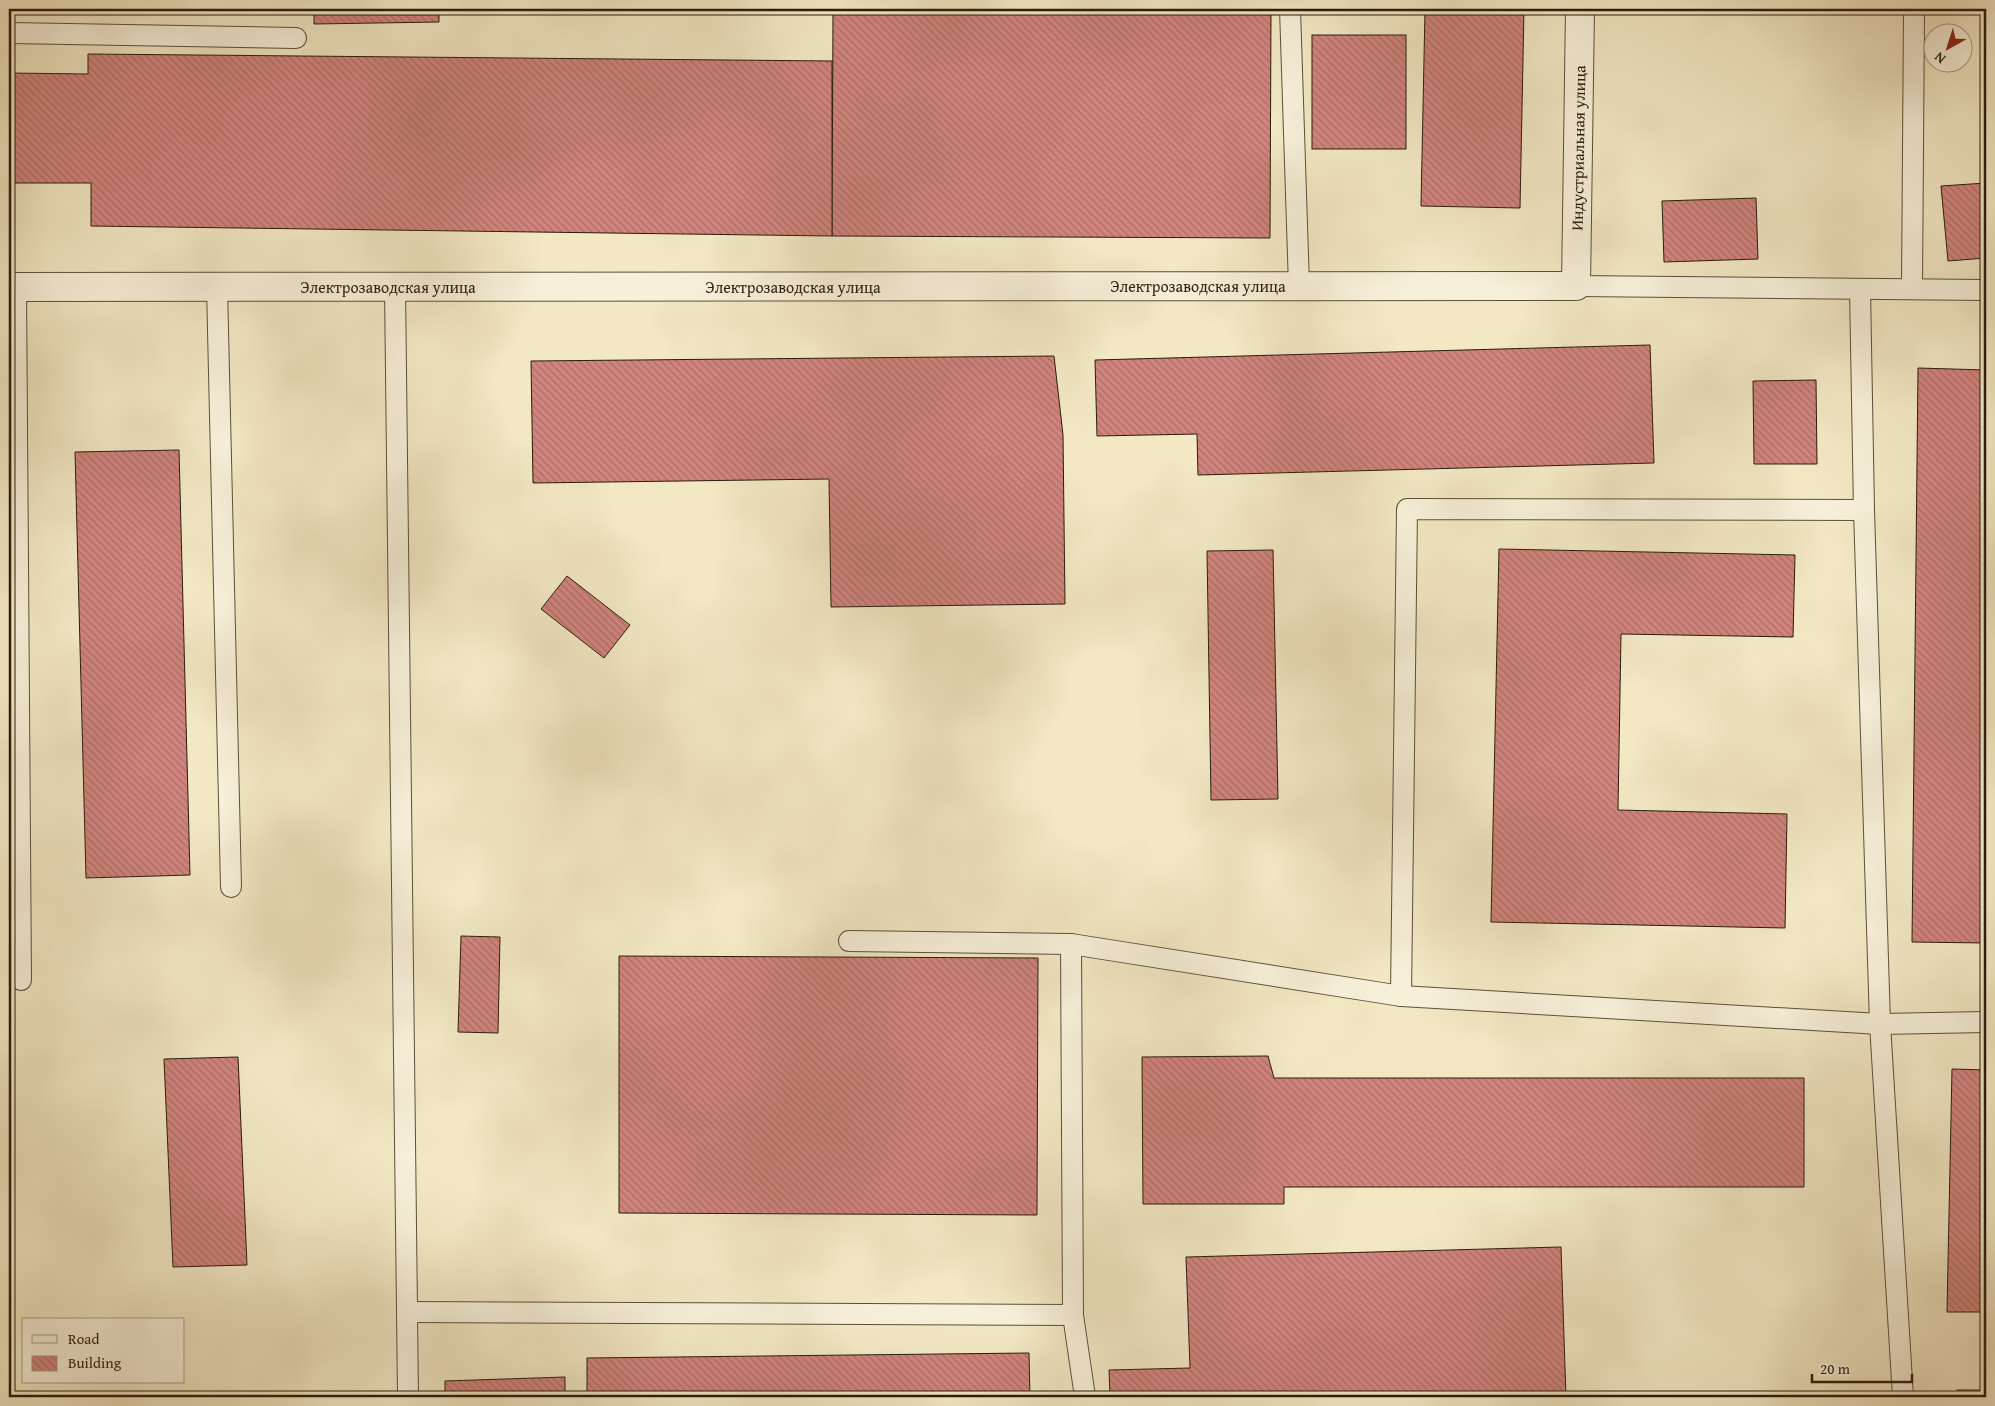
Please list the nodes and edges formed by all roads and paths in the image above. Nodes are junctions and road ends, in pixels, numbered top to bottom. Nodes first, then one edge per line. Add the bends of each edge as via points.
1 (1290, 9) edge
2 (1580, 9) edge
3 (1914, 9) edge
4 (9, 34) edge
5 (296, 38) dead end
6 (1299, 286) junction
7 (1576, 286) junction
8 (12, 287) edge
9 (217, 287) junction
10 (395, 287) junction
11 (1860, 289) junction
12 (1912, 289) junction
13 (1986, 290) edge
14 (1864, 510) junction
15 (231, 888) dead end
16 (849, 941) dead end
17 (1071, 944) junction
18 (21, 980) dead end
19 (1400, 996) junction
20 (1986, 1022) edge
21 (1880, 1024) junction
22 (407, 1312) junction
23 (1073, 1315) junction
24 (408, 1397) edge
25 (1085, 1397) edge
26 (1903, 1397) edge

1 - 6 lane
2 - 7 street, Индустриальная улица
3 - 12 lane
4 - 5 lane
6 - 7 street, Электрозаводская улица
6 - 10 street, Электрозаводская улица
7 - 11 lane
8 - 9 street, Электрозаводская улица
8 - 18 lane
9 - 10 street, Электрозаводская улица
9 - 15 lane
10 - 22 lane
11 - 12 lane
11 - 14 lane
12 - 13 lane
14 - 19 lane via 1407,509
14 - 21 lane
16 - 17 lane
17 - 19 lane
17 - 23 lane
19 - 21 lane
20 - 21 lane
21 - 26 lane
22 - 23 lane
22 - 24 lane
23 - 25 lane

